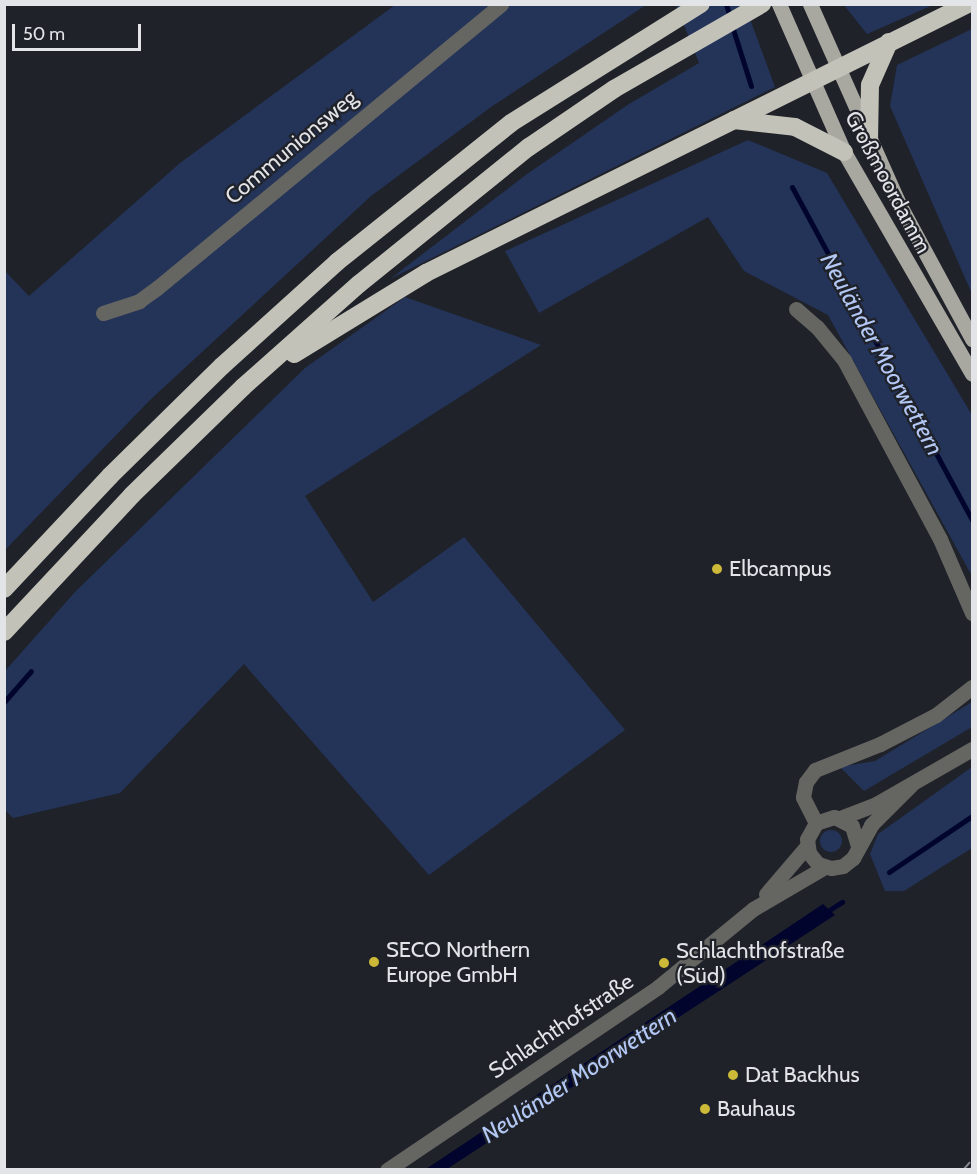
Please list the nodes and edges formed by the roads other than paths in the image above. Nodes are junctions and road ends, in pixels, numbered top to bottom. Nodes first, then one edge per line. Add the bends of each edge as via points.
1 (501, 4) edge
2 (701, 4) edge
3 (762, 4) edge
4 (779, 4) edge
5 (810, 4) edge
6 (968, 4) edge
7 (889, 42) junction
8 (836, 68) junction
9 (810, 81) junction
10 (732, 119) junction
11 (869, 141) junction
12 (844, 152) junction
13 (796, 309) dead end
14 (103, 313) dead end
15 (972, 339) edge
16 (972, 374) edge
17 (243, 387) junction
18 (4, 588) edge
19 (972, 613) edge
20 (4, 632) edge
21 (972, 687) edge
22 (972, 749) edge
23 (911, 785) junction
24 (840, 818) junction
25 (816, 823) junction
26 (807, 846) junction
27 (858, 846) junction
28 (825, 867) junction
29 (753, 909) junction
30 (387, 1170) edge

1 - 14 street, Communionsweg via 139,301
2 - 18 highway via 511,123 337,262 222,366
3 - 17 highway via 614,89 530,147 359,284
4 - 9 main road, Großmoordamm
5 - 8 main road, Großmoordamm
6 - 7 highway
7 - 8 highway
7 - 11 highway via 870,85
8 - 9 highway
8 - 11 main road, Großmoordamm
9 - 10 highway
9 - 12 main road, Großmoordamm
10 - 12 highway via 795,127
10 - 17 highway via 426,273
11 - 15 main road, Großmoordamm via 929,263
12 - 16 main road, Großmoordamm
13 - 19 street via 844,360 940,539
17 - 20 highway via 132,495
21 - 25 street via 936,715 880,744 815,770 806,782 803,797
22 - 23 street, Schlachthofstraße
23 - 24 street, Schlachthofstraße
23 - 27 street, Schlachthofstraße via 871,825
24 - 25 street, Schlachthofstraße
24 - 27 street via 856,832
25 - 26 street, Schlachthofstraße
26 - 28 street via 813,859
26 - 29 street, Schlachthofstraße
27 - 28 street, Schlachthofstraße via 853,858 843,866
28 - 29 street, Schlachthofstraße
29 - 30 street, Schlachthofstraße via 658,987

